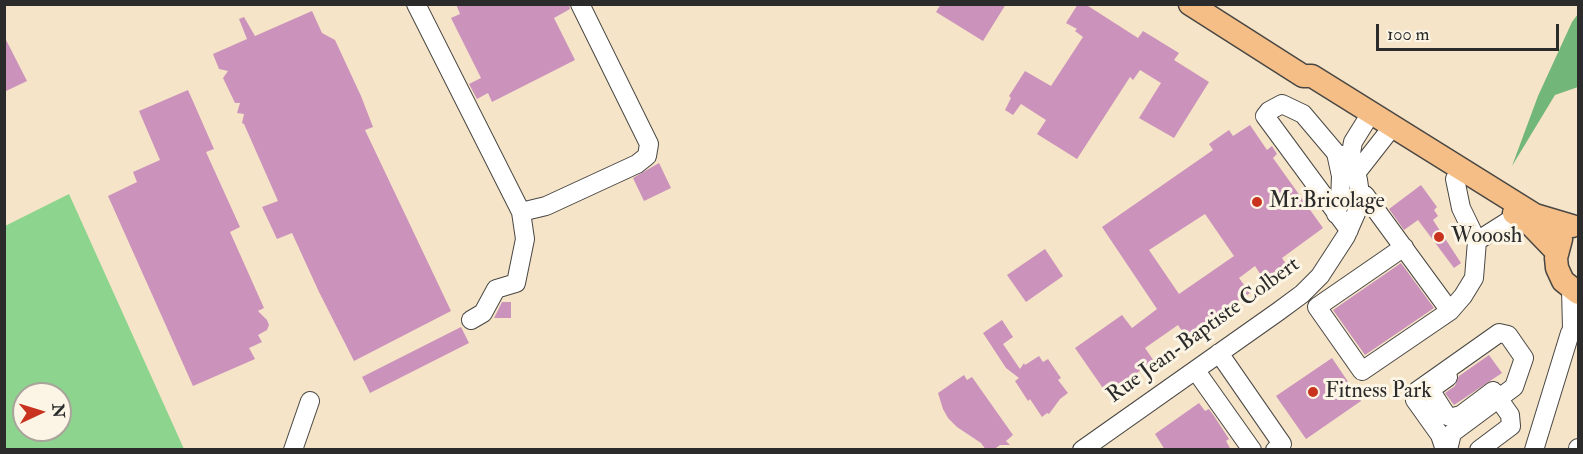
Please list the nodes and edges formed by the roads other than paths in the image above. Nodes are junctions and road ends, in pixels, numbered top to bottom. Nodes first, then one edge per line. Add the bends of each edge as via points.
1 (416, 4) edge
2 (580, 4) edge
3 (1190, 4) edge
4 (1368, 118) junction
5 (1390, 131) junction
6 (1348, 162) junction
7 (1455, 179) junction
8 (1360, 194) junction
9 (521, 212) junction
10 (1335, 214) junction
11 (1518, 215) junction
12 (1575, 224) edge
13 (1349, 230) junction
14 (1477, 241) junction
15 (1404, 247) junction
16 (1557, 252) junction
17 (1575, 290) edge
18 (1450, 311) junction
19 (471, 320) dead end
20 (1575, 325) edge
21 (1219, 353) junction
22 (1522, 366) junction
23 (1196, 371) junction
24 (1242, 387) junction
25 (1498, 399) junction
26 (310, 401) dead end
27 (1219, 404) junction
28 (293, 450) edge
29 (1082, 450) edge
30 (1252, 450) edge
31 (1275, 450) edge
32 (1446, 450) edge
33 (1479, 450) edge
34 (1534, 450) edge

1 - 9 street
2 - 9 street via 649,144 647,156 546,206
3 - 4 main road via 1303,76 1312,76
4 - 5 main road
4 - 6 street, Rue Jean-Baptiste Colbert via 1353,142
5 - 6 street
5 - 7 main road
5 - 12 main road via 1535,215
6 - 8 street, Rue Jean-Baptiste Colbert
6 - 10 street via 1341,176 1340,202
6 - 10 street via 1303,114 1282,104 1265,116
7 - 11 main road
7 - 14 street via 1461,208
8 - 13 street, Rue Jean-Baptiste Colbert
8 - 15 street via 1365,195
9 - 19 street via 525,239 516,283 496,289 483,313
10 - 13 street
11 - 14 street
11 - 16 main road
12 - 16 main road via 1563,235
13 - 21 street, Rue Jean-Baptiste Colbert via 1320,276 1302,294
14 - 18 street via 1474,278
15 - 18 street
15 - 18 street via 1317,307 1362,371
16 - 17 main road via 1557,268
17 - 20 street
20 - 34 street
21 - 23 street, Rue Jean-Baptiste Colbert
21 - 24 street
22 - 25 street via 1514,387
22 - 25 street via 1505,341 1434,387 1433,394 1447,416 1454,417 1493,391
22 - 32 street via 1524,358 1518,349 1508,335 1499,333 1417,391 1415,400
23 - 27 street
23 - 29 street, Rue Jean-Baptiste Colbert
24 - 27 street
24 - 31 street via 1282,444
25 - 32 street via 1452,433
25 - 33 street via 1510,415 1511,426
26 - 28 street
27 - 30 street

